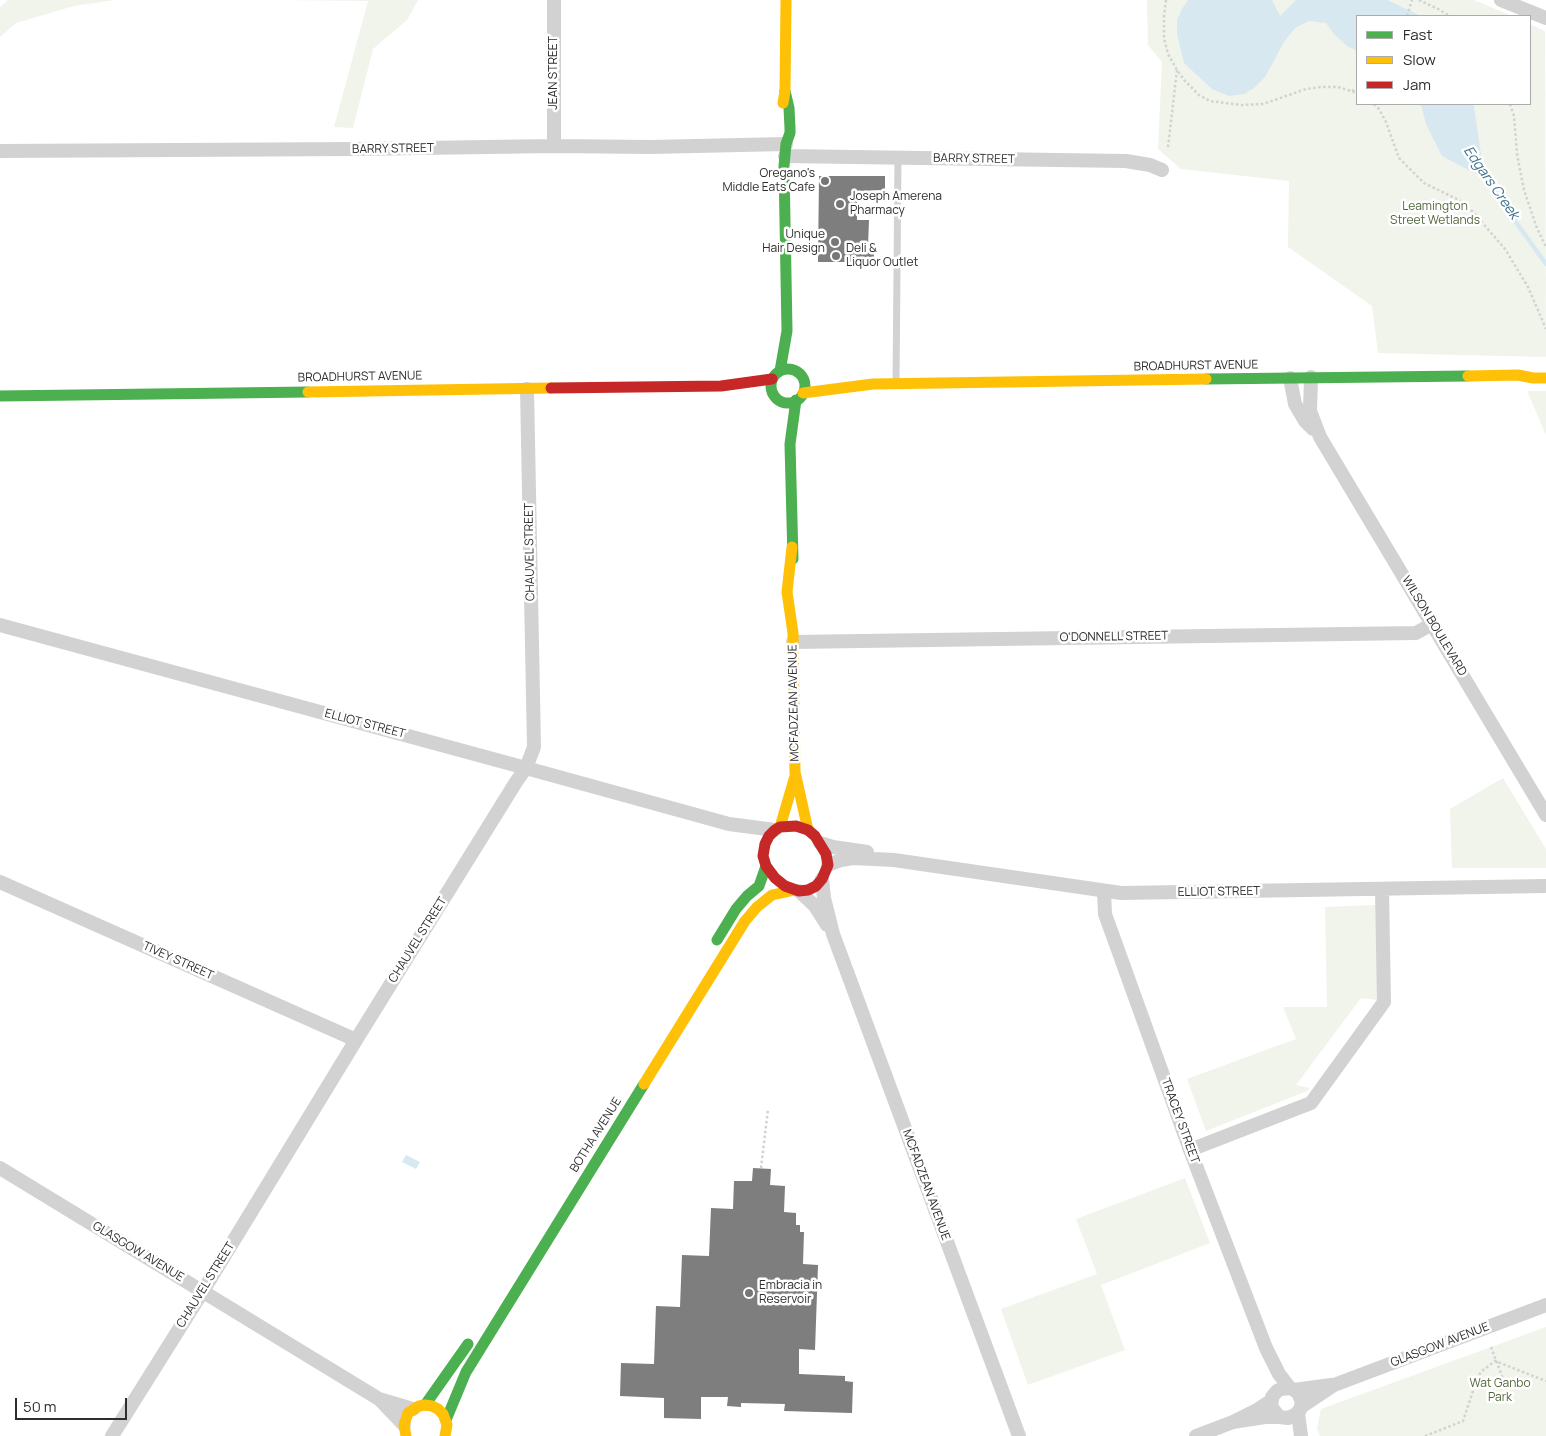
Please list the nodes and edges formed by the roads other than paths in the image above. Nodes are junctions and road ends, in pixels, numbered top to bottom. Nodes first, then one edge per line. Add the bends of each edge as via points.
1 (554, 0) edge
2 (786, 0) edge
3 (1501, 0) edge
4 (1546, 18) edge
5 (554, 146) junction
6 (786, 150) junction
7 (0, 151) edge
8 (898, 158) junction
9 (1162, 170) dead end
10 (787, 331) junction
11 (1546, 371) edge
12 (799, 373) junction
13 (776, 374) junction
14 (1518, 375) junction
15 (1290, 378) junction
16 (1311, 378) junction
17 (1546, 378) edge
18 (874, 384) junction
19 (896, 384) junction
20 (721, 386) junction
21 (527, 389) junction
22 (0, 396) edge
23 (800, 397) junction
24 (777, 398) junction
25 (1320, 437) junction
26 (790, 444) junction
27 (1432, 624) junction
28 (0, 625) edge
29 (793, 638) junction
30 (526, 768) junction
31 (795, 772) junction
32 (1546, 815) edge
33 (729, 824) junction
34 (778, 828) junction
35 (808, 830) junction
36 (820, 843) junction
37 (764, 848) junction
38 (894, 860) junction
39 (828, 865) junction
40 (766, 866) junction
41 (822, 879) junction
42 (0, 882) edge
43 (1546, 886) edge
44 (1382, 889) junction
45 (797, 891) junction
46 (1104, 892) junction
47 (833, 934) junction
48 (711, 950) dead end
49 (680, 999) dead end
50 (692, 1006) junction
51 (356, 1040) junction
52 (1190, 1150) junction
53 (0, 1168) edge
54 (519, 1261) dead end
55 (531, 1268) junction
56 (203, 1291) junction
57 (1546, 1305) edge
58 (474, 1333) dead end
59 (1266, 1348) junction
60 (1334, 1385) junction
61 (1292, 1389) junction
62 (1273, 1397) junction
63 (379, 1399) junction
64 (419, 1407) junction
65 (1300, 1410) junction
66 (1281, 1417) junction
67 (1233, 1422) junction
68 (405, 1430) edge
69 (448, 1431) edge
70 (112, 1436) edge
71 (1020, 1436) edge
72 (1196, 1436) edge
73 (1297, 1436) edge
74 (1301, 1436) edge

1 - 5 street, JEAN STREET
2 - 6 street via 785,91 780,126
3 - 4 street
5 - 6 street, BARRY STREET
5 - 7 street, BARRY STREET
6 - 8 street, BARRY STREET
6 - 10 street
8 - 9 street, BARRY STREET via 1126,161 1150,164
8 - 19 lane
10 - 12 street
10 - 13 street
11 - 14 street, BROADHURST AVENUE
12 - 13 street via 790,369
12 - 18 street, BROADHURST AVENUE
12 - 23 street via 805,382
13 - 20 street, BROADHURST AVENUE
13 - 24 street via 771,389
14 - 16 street, BROADHURST AVENUE
14 - 17 street, BROADHURST AVENUE
15 - 16 street, BROADHURST AVENUE
15 - 19 street, BROADHURST AVENUE
15 - 25 street, WILSON BOULEVARD via 1295,404 1304,421
16 - 25 street, WILSON BOULEVARD via 1310,411
18 - 19 street, BROADHURST AVENUE
18 - 23 street, BROADHURST AVENUE
20 - 21 street, BROADHURST AVENUE
20 - 24 street, BROADHURST AVENUE
21 - 22 street, BROADHURST AVENUE
21 - 30 street, CHAUVEL STREET via 534,747
23 - 24 street via 791,402
23 - 26 street, MCFADZEAN AVENUE
24 - 26 street, MCFADZEAN AVENUE
25 - 27 street, WILSON BOULEVARD
26 - 29 street, MCFADZEAN AVENUE via 792,547 787,592
27 - 29 street, O'DONNELL STREET via 1416,633
27 - 32 street, WILSON BOULEVARD
28 - 30 street, ELLIOT STREET
29 - 31 street, MCFADZEAN AVENUE
30 - 33 street, ELLIOT STREET
30 - 51 street, CHAUVEL STREET
31 - 34 street, MCFADZEAN AVENUE
31 - 35 street, MCFADZEAN AVENUE
33 - 34 street, ELLIOT STREET
33 - 37 street, ELLIOT STREET via 752,836
34 - 35 street via 796,826
34 - 37 street via 769,836
35 - 36 street
36 - 38 street, ELLIOT STREET
36 - 39 street
37 - 40 street via 762,856
38 - 39 street, ELLIOT STREET via 853,858
38 - 46 street, ELLIOT STREET
39 - 41 street
40 - 45 street via 775,878
40 - 48 street via 759,886 736,908
41 - 45 street via 808,890
41 - 47 street, MCFADZEAN AVENUE
42 - 51 street, TIVEY STREET
43 - 44 street, ELLIOT STREET
44 - 46 street, ELLIOT STREET
44 - 52 street via 1384,1002 1311,1103
45 - 47 street, MCFADZEAN AVENUE via 815,906
45 - 50 street, BOTHA AVENUE via 772,895 757,907
46 - 52 street, TRACEY STREET via 1105,914
47 - 71 street, MCFADZEAN AVENUE
49 - 50 street
50 - 55 street, BOTHA AVENUE
51 - 56 street, CHAUVEL STREET
52 - 59 street, TRACEY STREET
53 - 56 street, GLASGOW AVENUE
54 - 55 street
55 - 69 street, BOTHA AVENUE via 466,1372
56 - 63 street, GLASGOW AVENUE
56 - 70 street, CHAUVEL STREET
57 - 60 street, GLASGOW AVENUE
58 - 64 street via 454,1365
59 - 61 street, TRACEY STREET via 1279,1374
59 - 62 street, TRACEY STREET via 1273,1376
60 - 61 street, GLASGOW AVENUE
60 - 65 street, GLASGOW AVENUE
61 - 62 street via 1281,1389
61 - 65 street via 1300,1397
62 - 66 street via 1272,1409
62 - 67 street via 1257,1410
63 - 64 street, GLASGOW AVENUE
63 - 68 street, GLASGOW AVENUE
64 - 68 street via 408,1413
64 - 69 street via 438,1409
65 - 66 street via 1292,1417
65 - 74 street
66 - 67 street
66 - 73 street
67 - 72 street

